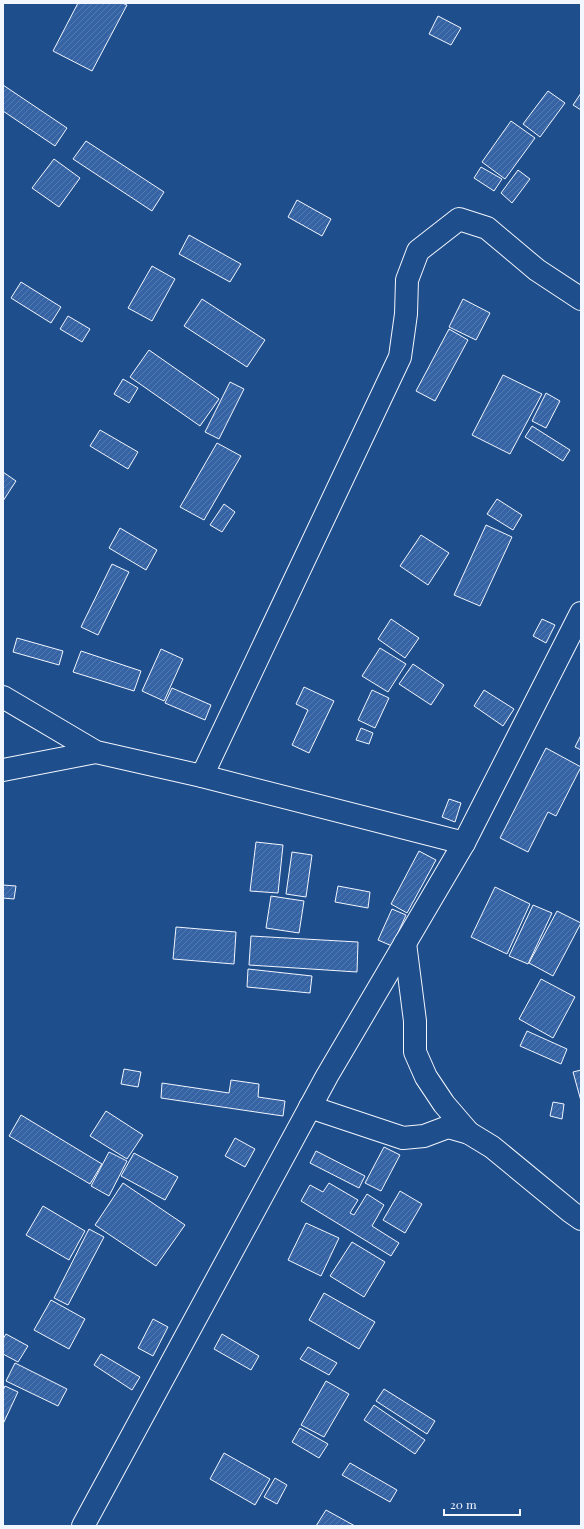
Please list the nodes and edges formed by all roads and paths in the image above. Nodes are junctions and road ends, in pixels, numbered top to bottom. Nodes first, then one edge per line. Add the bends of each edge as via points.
1 (581, 299) edge
2 (581, 613) edge
3 (3, 697) edge
4 (96, 752) junction
5 (3, 770) edge
6 (202, 776) junction
7 (464, 843) junction
8 (405, 943) junction
9 (310, 1107) junction
10 (469, 1133) junction
11 (581, 1219) edge
12 (83, 1526) edge

1 - 6 street via 537,270 487,228 459,219 418,251 407,280 406,314 400,357
2 - 7 street
3 - 4 street
4 - 5 street
4 - 6 street
6 - 7 street
7 - 8 street
8 - 9 street
8 - 10 street via 415,1052 426,1077 444,1104
9 - 10 street via 403,1138 424,1136 448,1127
9 - 12 street
10 - 11 street via 492,1147

